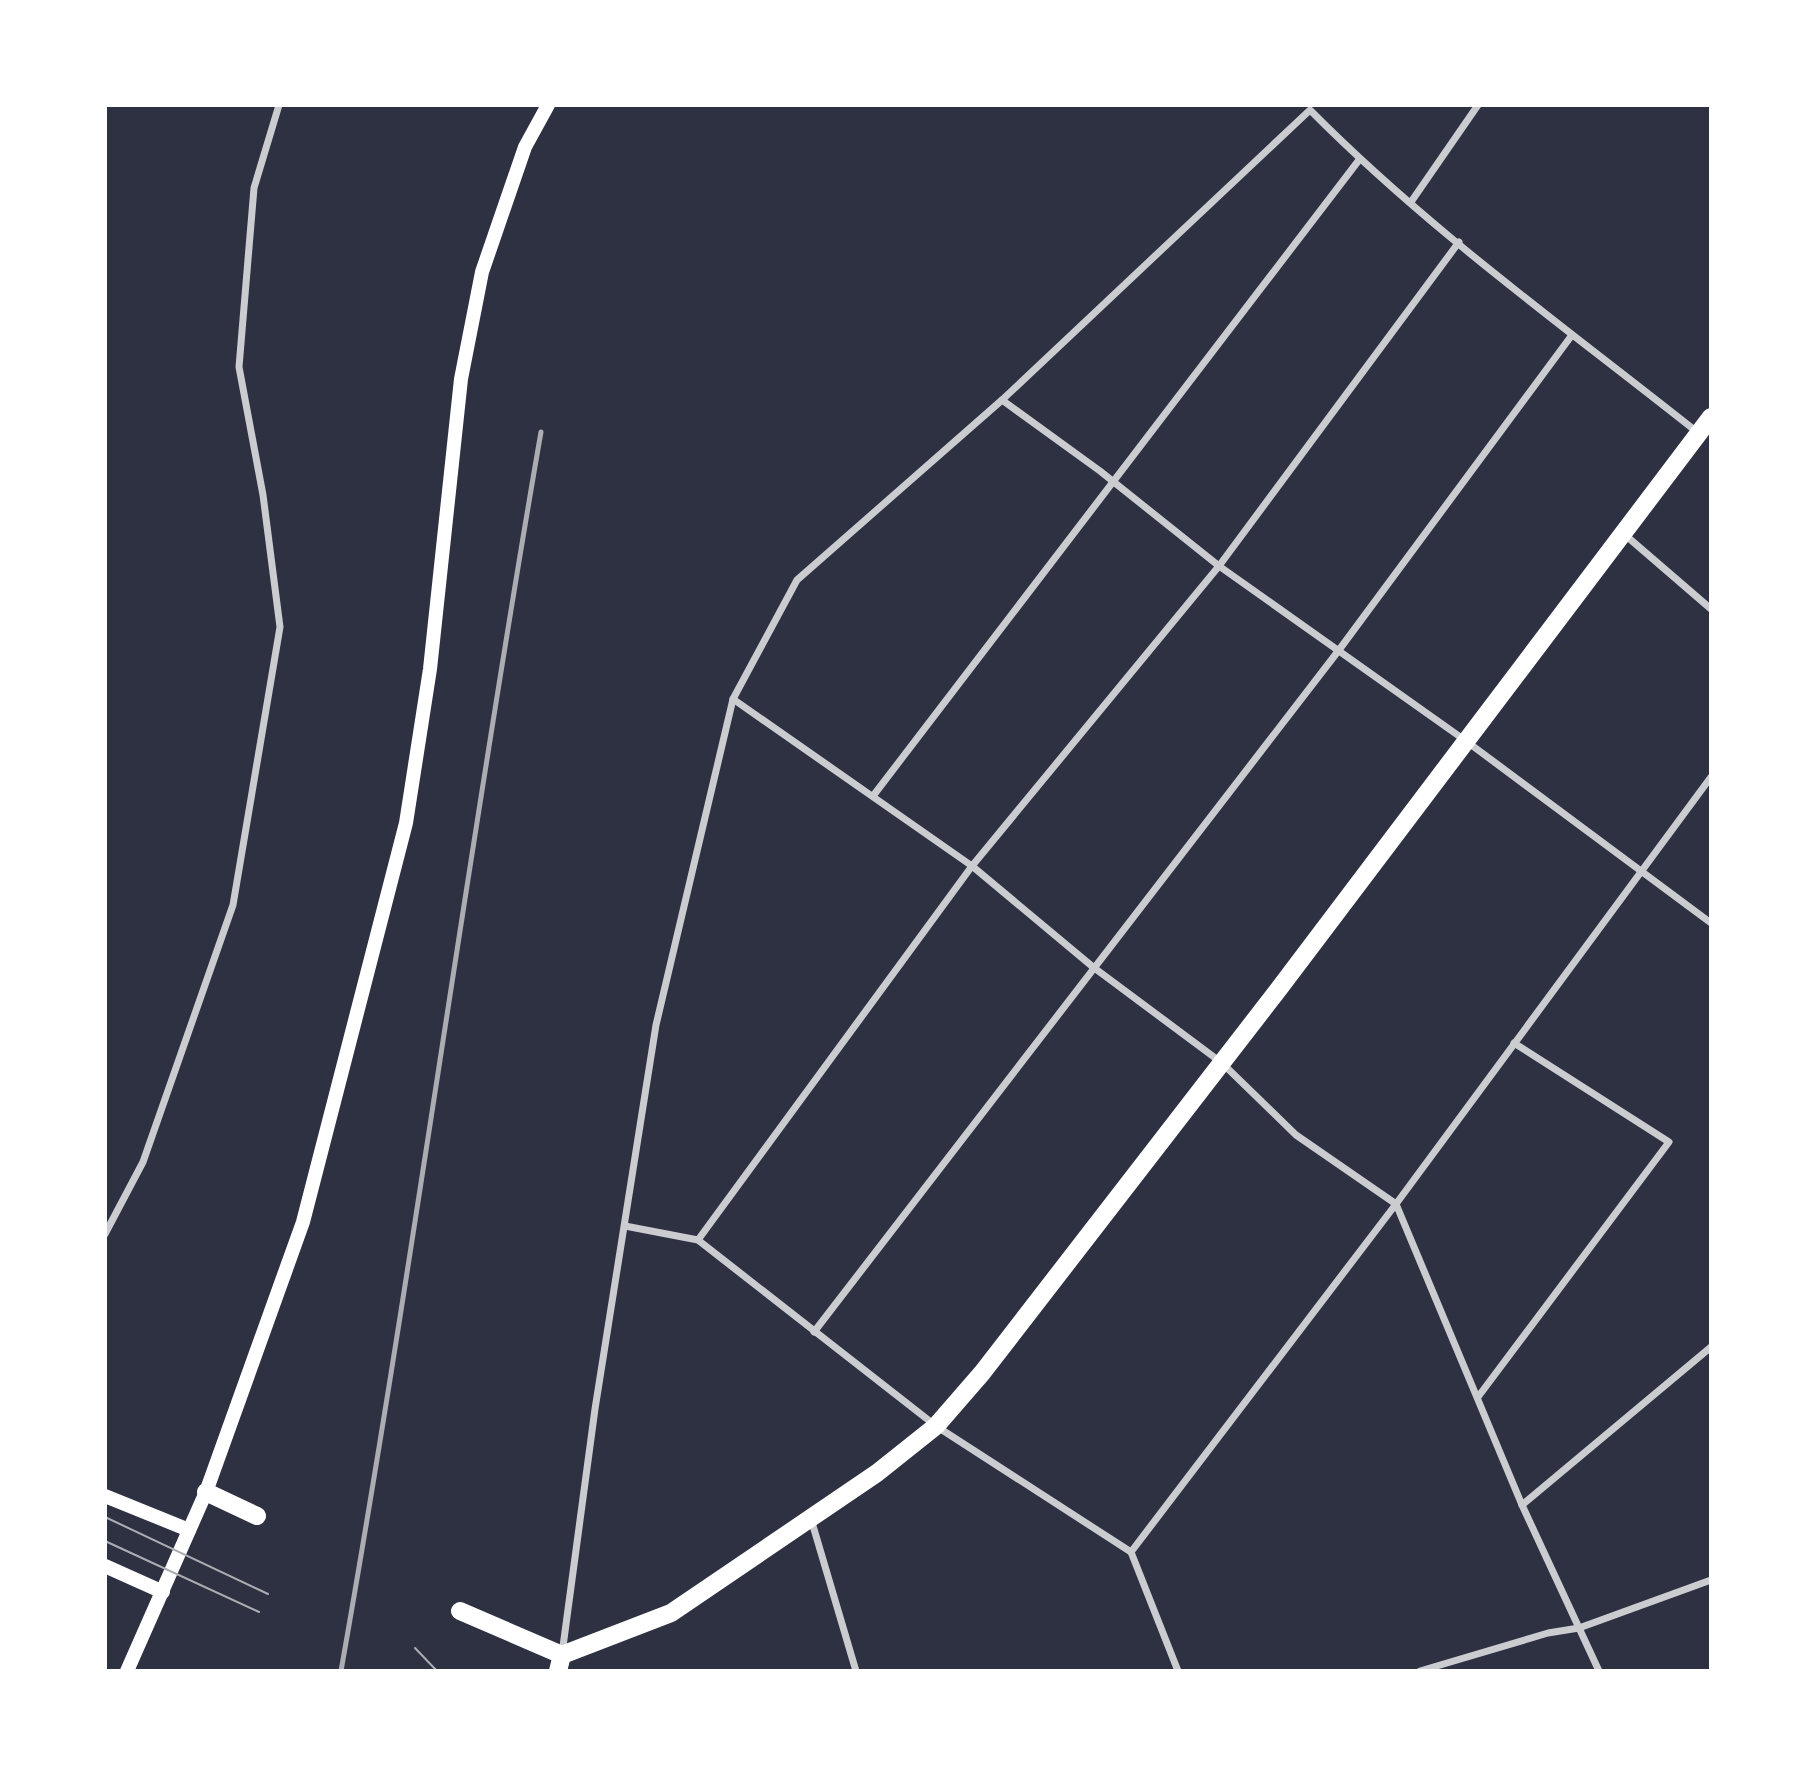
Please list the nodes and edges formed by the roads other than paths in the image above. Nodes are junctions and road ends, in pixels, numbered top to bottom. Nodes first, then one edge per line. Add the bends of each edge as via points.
1 (279, 105) edge
2 (548, 105) edge
3 (1478, 105) edge
4 (1359, 160) junction
5 (1411, 202) junction
6 (1459, 242) junction
7 (1572, 335) junction
8 (1002, 400) junction
9 (1711, 417) edge
10 (1699, 433) junction
11 (1115, 484) junction
12 (1623, 534) junction
13 (1219, 566) junction
14 (1711, 609) edge
15 (1339, 650) junction
16 (733, 699) junction
17 (1466, 741) junction
18 (1711, 777) edge
19 (873, 796) junction
20 (972, 866) junction
21 (1641, 870) junction
22 (1711, 923) edge
23 (1093, 967) junction
24 (1514, 1043) junction
25 (1222, 1063) junction
26 (1396, 1204) junction
27 (625, 1226) junction
28 (105, 1234) edge
29 (698, 1240) junction
30 (814, 1332) junction
31 (1711, 1347) edge
32 (1478, 1397) junction
33 (936, 1426) junction
34 (206, 1492) junction
35 (106, 1496) edge
36 (1522, 1505) junction
37 (257, 1516) dead end
38 (810, 1519) junction
39 (189, 1530) junction
40 (1131, 1552) junction
41 (105, 1566) edge
42 (1711, 1580) edge
43 (163, 1592) junction
44 (460, 1611) dead end
45 (1578, 1628) junction
46 (560, 1663) edge
47 (127, 1671) edge
48 (856, 1671) edge
49 (1178, 1671) edge
50 (1420, 1671) edge
51 (1599, 1671) edge

1 - 28 street via 254,188 239,367 263,495 280,627 233,905 143,1162
2 - 34 main road via 525,147 482,272 463,366 430,669 407,823 303,1222
3 - 5 street
4 - 5 street
4 - 8 street via 1310,110
4 - 11 street
5 - 6 street
6 - 7 street
6 - 13 street
7 - 10 street
7 - 15 street
8 - 11 street
8 - 16 street via 796,580
9 - 10 main road
10 - 12 main road
11 - 13 street
11 - 19 street
12 - 14 street
12 - 17 main road
13 - 15 street
13 - 20 street
15 - 17 street
15 - 23 street
16 - 19 street
16 - 27 street via 656,1025
17 - 21 street
17 - 25 main road
18 - 21 street
19 - 20 street
20 - 23 street
20 - 29 street
21 - 22 street
21 - 24 street
23 - 25 street
23 - 30 street
24 - 26 street
24 - 32 street via 1669,1142
25 - 26 street via 1296,1135
25 - 33 main road
26 - 32 street
26 - 40 street
27 - 29 street
27 - 46 street
29 - 30 street
30 - 33 street
31 - 36 street
32 - 36 street
33 - 38 main road
33 - 40 street
34 - 37 main road
34 - 39 main road
35 - 39 main road
36 - 45 street
38 - 46 main road via 671,1613
38 - 48 street
39 - 43 main road
40 - 49 street
41 - 43 main road
42 - 45 street
43 - 47 main road
44 - 46 main road
45 - 50 street
45 - 51 street

